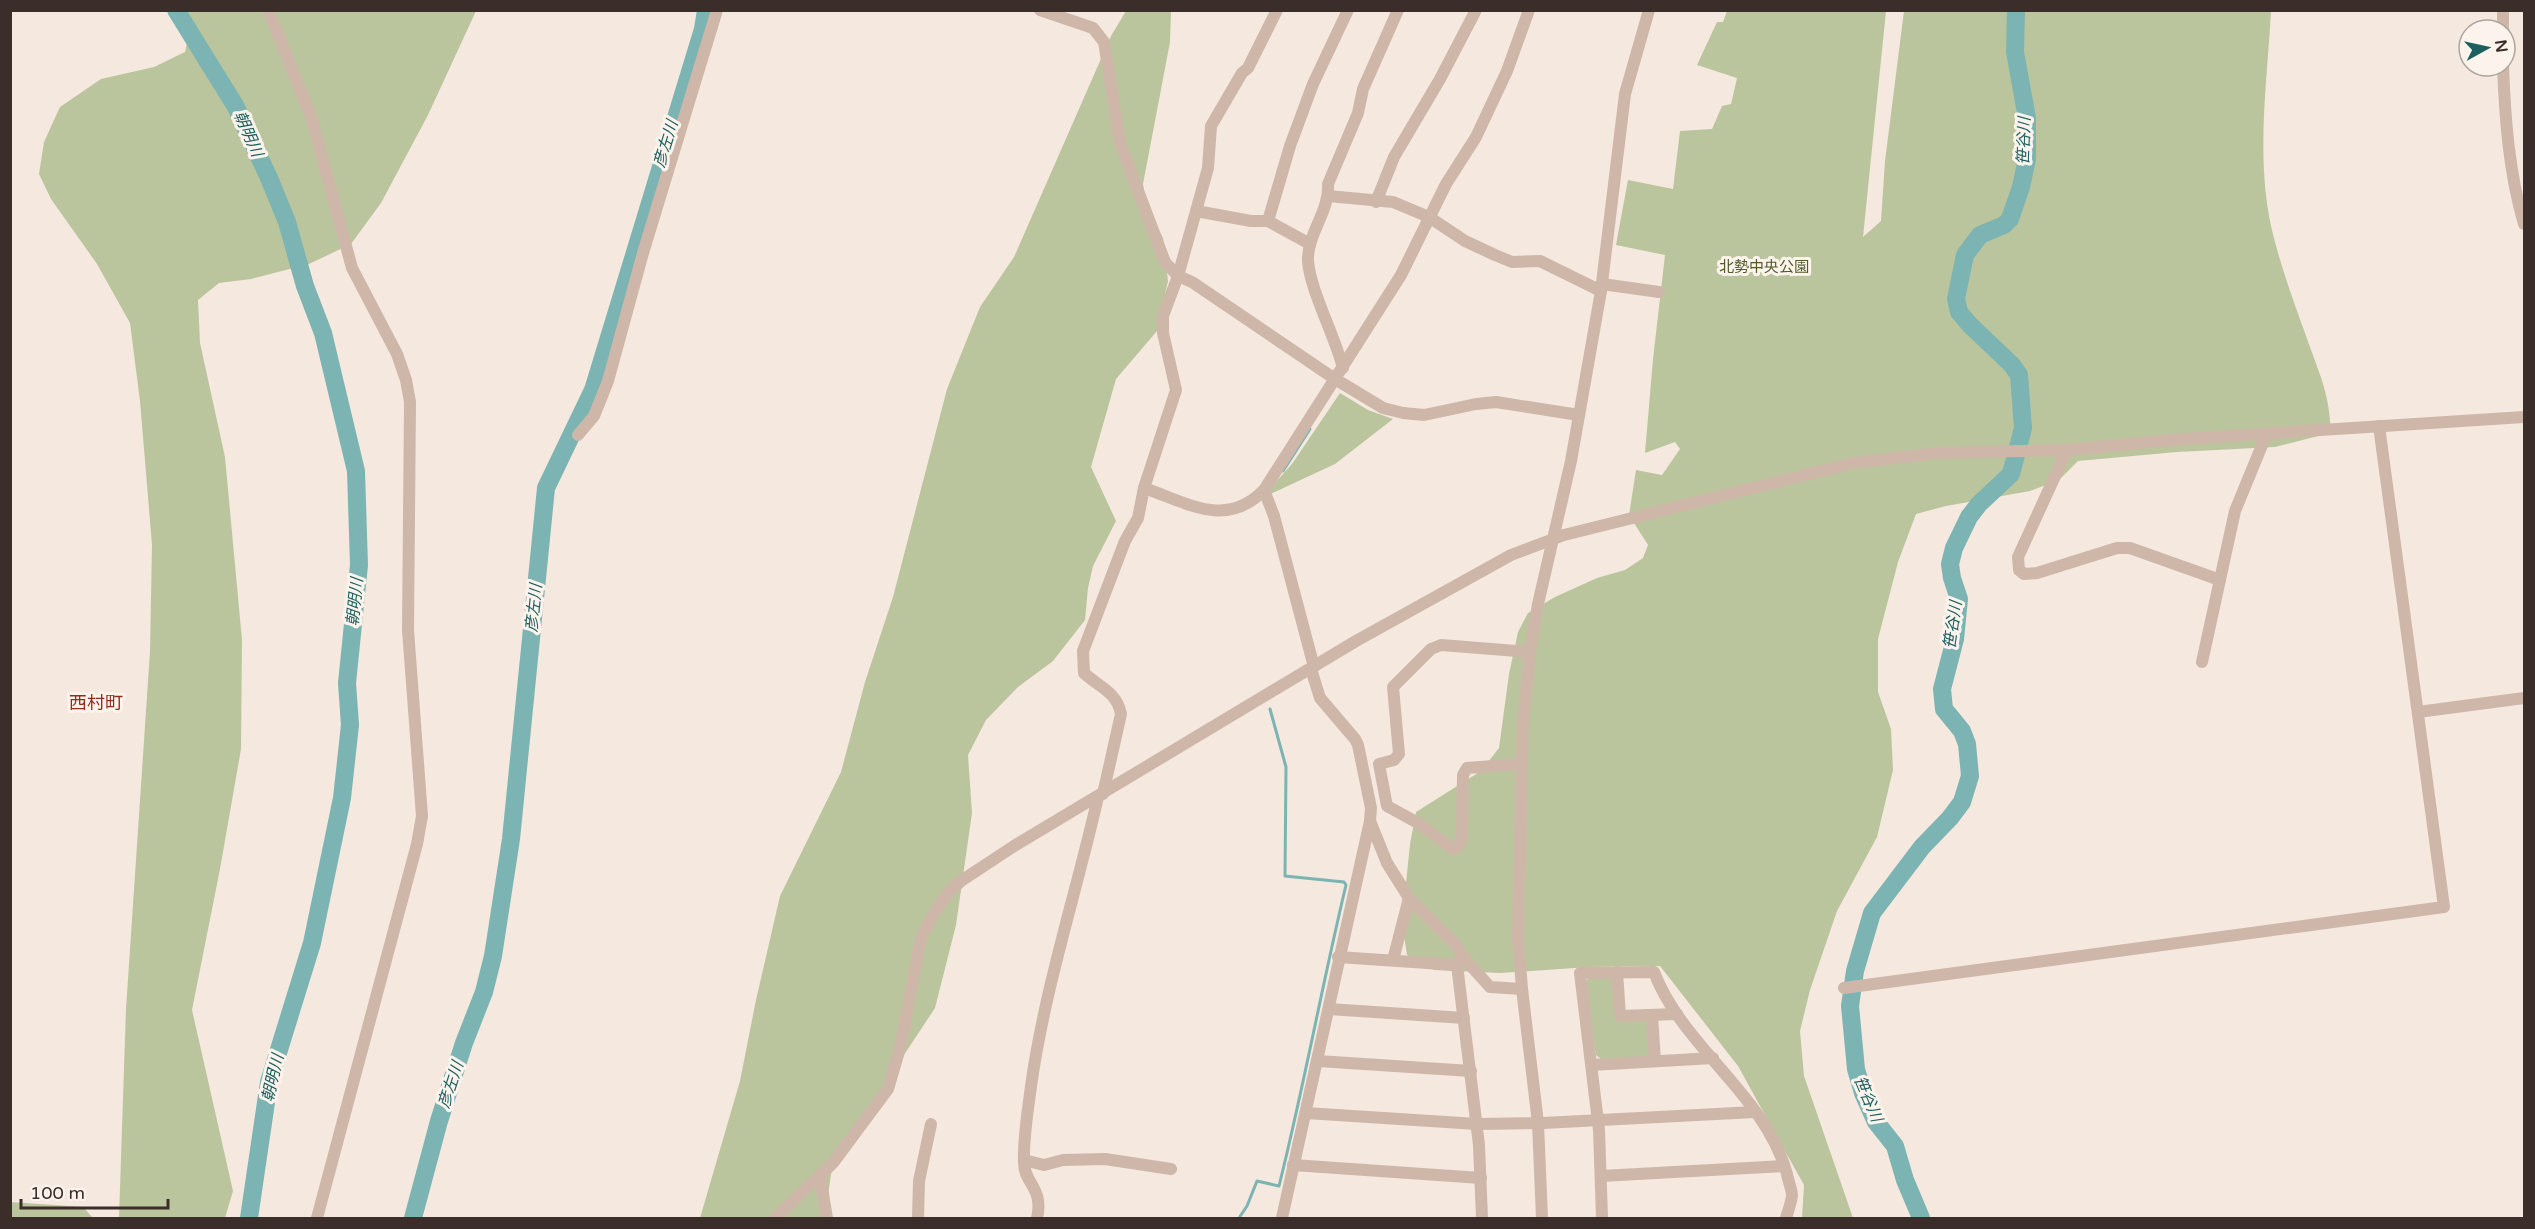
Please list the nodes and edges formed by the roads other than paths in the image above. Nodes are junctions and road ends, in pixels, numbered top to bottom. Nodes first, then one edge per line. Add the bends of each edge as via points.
1 (268, 10) edge
2 (717, 10) edge
3 (1040, 10) edge
4 (1277, 10) edge
5 (1348, 10) edge
6 (1398, 10) edge
7 (1476, 10) edge
8 (1529, 10) edge
9 (1649, 10) edge
10 (2504, 78) edge
11 (1328, 196) junction
12 (1376, 202) junction
13 (1196, 211) junction
14 (1429, 218) junction
15 (1268, 221) junction
16 (2524, 224) edge
17 (1310, 244) junction
18 (1178, 276) junction
19 (1601, 288) junction
20 (1659, 292) dead end
21 (1343, 368) junction
22 (1335, 379) junction
23 (1580, 415) junction
24 (2524, 417) edge
25 (2379, 426) junction
26 (2267, 433) junction
27 (578, 435) dead end
28 (2067, 450) junction
29 (1144, 488) junction
30 (1264, 489) junction
31 (1552, 540) junction
32 (2220, 580) junction
33 (1530, 652) junction
34 (2202, 662) dead end
35 (1313, 668) junction
36 (2524, 698) edge
37 (2418, 712) junction
38 (1520, 765) junction
39 (1100, 796) junction
40 (1370, 821) junction
41 (1409, 898) junction
42 (1338, 957) junction
43 (1393, 960) junction
44 (1460, 960) junction
45 (1617, 972) junction
46 (1844, 988) dead end
47 (1522, 989) junction
48 (1329, 1009) junction
49 (1677, 1014) junction
50 (1652, 1015) junction
51 (1464, 1018) junction
52 (1713, 1058) junction
53 (1318, 1061) junction
54 (1655, 1061) junction
55 (1592, 1065) junction
56 (1471, 1071) junction
57 (1755, 1112) junction
58 (1306, 1113) junction
59 (1598, 1121) junction
60 (1538, 1123) junction
61 (931, 1124) dead end
62 (1477, 1124) junction
63 (1024, 1160) junction
64 (1044, 1165) junction
65 (1293, 1165) junction
66 (1784, 1166) junction
67 (1171, 1169) dead end
68 (820, 1176) junction
69 (1601, 1176) junction
70 (1481, 1178) junction
71 (1037, 1191) junction
72 (317, 1218) edge
73 (775, 1218) edge
74 (827, 1218) edge
75 (918, 1218) edge
76 (1037, 1218) edge
77 (1286, 1218) edge
78 (1482, 1218) edge
79 (1542, 1218) edge
80 (1602, 1218) edge
81 (1786, 1218) edge

1 - 72 street via 311,116 352,268 397,354 410,402 408,650 422,816
2 - 27 street via 608,381 594,416
3 - 18 street via 1093,28 1104,42 1120,143 1165,262
4 - 13 street via 1248,68 1212,122 1208,168
5 - 15 street via 1313,84
6 - 11 street via 1363,89 1358,113 1328,184
7 - 12 street via 1394,157
8 - 14 street via 1476,138
9 - 19 street via 1625,94
10 - 16 street via 2506,128
11 - 12 street
11 - 17 street
12 - 14 street via 1393,202
13 - 15 street
13 - 18 street
14 - 19 street via 1465,241 1512,262 1540,261
14 - 21 street via 1401,275
15 - 17 street
17 - 21 street via 1310,270
18 - 22 street
18 - 29 street via 1163,316 1176,390
19 - 20 street
19 - 23 street
21 - 22 street
22 - 23 street via 1383,408 1403,413 1424,415 1496,402
22 - 30 street
23 - 31 street
24 - 25 street
25 - 26 street
25 - 37 street
26 - 28 street
26 - 32 street via 2235,511
28 - 31 street via 1937,453 1854,463 1711,496
28 - 32 street via 2018,557 2019,570 2024,574 2037,573 2117,548 2130,548
29 - 30 street via 1216,512 1251,502
29 - 39 street via 1138,519 1125,540 1083,651 1084,673 1114,696 1121,714
30 - 35 street
31 - 33 street
31 - 35 street via 1511,555
32 - 34 street
33 - 38 street
33 - 38 street via 1442,645 1431,649 1393,687 1399,754 1394,760 1378,764 1387,806 1453,849 1462,838 1463,776 1467,768
35 - 39 street
35 - 40 street via 1320,698 1358,745 1371,808
36 - 37 street
37 - 46 street via 2444,907
38 - 47 street
39 - 63 street via 1050,979 1031,1085
39 - 68 street via 973,871 949,892 921,938 888,1089
40 - 41 street via 1387,863
40 - 42 street
41 - 43 street
41 - 44 street via 1457,946
42 - 43 street
42 - 48 street
43 - 44 street
44 - 47 street via 1490,987
44 - 51 street
45 - 49 street via 1654,972
45 - 50 street via 1620,1017
45 - 55 street via 1580,973
47 - 60 street
48 - 51 street
48 - 53 street
49 - 50 street
49 - 52 street
50 - 54 street
51 - 56 street
52 - 54 street
52 - 57 street
53 - 56 street
53 - 58 street
54 - 55 street
55 - 59 street
56 - 62 street
57 - 59 street
57 - 66 street via 1781,1154
58 - 62 street
58 - 65 street
59 - 60 street
59 - 69 street
60 - 62 street
60 - 79 street
61 - 75 street via 919,1181
62 - 70 street
63 - 64 street
63 - 71 street via 1023,1166
64 - 67 street via 1063,1160 1105,1159
64 - 71 street
65 - 70 street
65 - 77 street
66 - 69 street
66 - 81 street via 1792,1195
68 - 73 street
68 - 74 street
69 - 80 street
70 - 78 street
71 - 76 street

